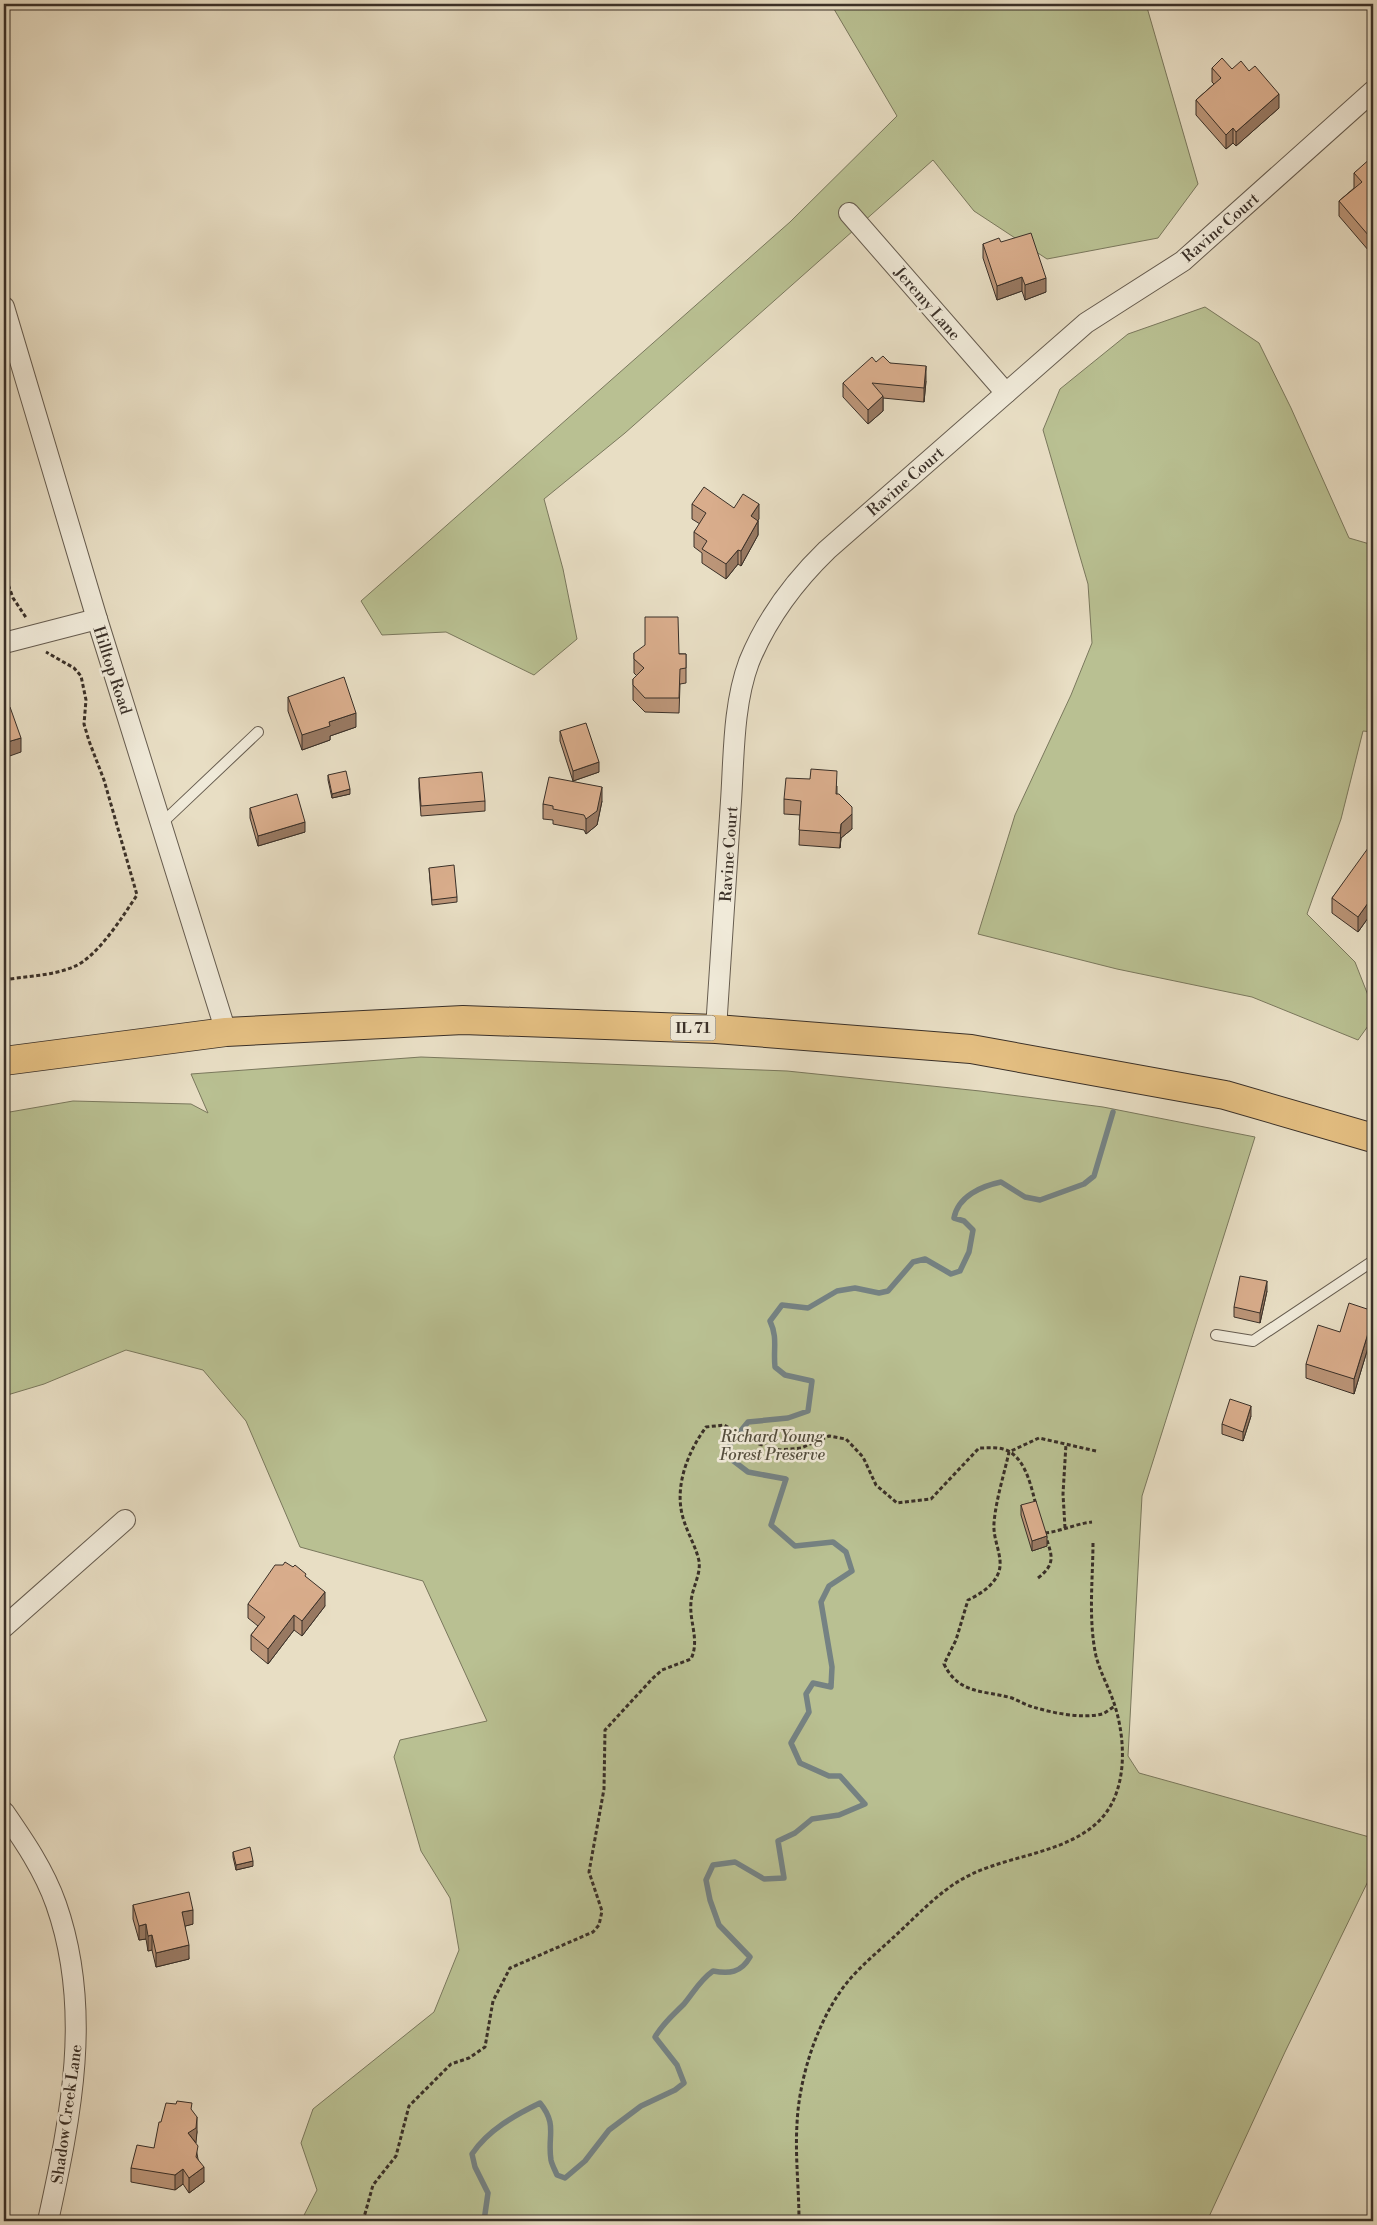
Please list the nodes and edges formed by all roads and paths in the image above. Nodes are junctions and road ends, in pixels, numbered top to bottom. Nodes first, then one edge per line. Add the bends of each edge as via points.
1 (1373, 91) edge
2 (849, 213) dead end
3 (4, 307) edge
4 (1006, 392) junction
5 (4, 538) edge
6 (4, 547) edge
7 (4, 573) edge
8 (97, 619) junction
9 (34, 634) junction
10 (4, 643) edge
11 (258, 732) dead end
12 (162, 823) junction
13 (4, 980) edge
14 (716, 1029) junction
15 (226, 1032) junction
16 (4, 1061) edge
17 (1373, 1138) edge
18 (1373, 1261) edge
19 (1216, 1335) dead end
20 (1066, 1444) junction
21 (1096, 1451) dead end
22 (1009, 1452) junction
23 (1037, 1508) edge
24 (125, 1520) dead end
25 (1092, 1522) dead end
26 (1042, 1525) edge
27 (1066, 1528) junction
28 (1045, 1533) junction
29 (1093, 1541) dead end
30 (1038, 1578) dead end
31 (4, 1627) edge
32 (1115, 1706) junction
33 (4, 1812) edge
34 (48, 2221) edge
35 (363, 2221) edge
36 (799, 2221) edge

1 - 4 street, Ravine Court via 1183,260 1086,323
2 - 4 street, Jeremy Lane
3 - 8 street, Hilltop Road
4 - 14 street, Ravine Court via 804,572 749,662 737,717
5 - 6 path
7 - 9 path via 13,598
8 - 9 street
8 - 12 street, Hilltop Road
9 - 10 street
9 - 13 path via 47,653 74,668 80,676 86,700 86,732 104,780 137,894 84,962 67,970
11 - 12 lane
12 - 15 street, Hilltop Road
14 - 15 main road, IL 71 via 463,1020
14 - 17 main road, IL 71 via 971,1049 1225,1095
15 - 16 main road, IL 71
18 - 19 lane via 1253,1341
20 - 21 path
20 - 22 path via 1039,1438
20 - 27 path via 1063,1494
22 - 23 path via 1024,1468
22 - 32 path via 994,1526 1001,1562 986,1592 968,1600 956,1640 944,1664 950,1676 962,1686 1012,1698 1032,1707 1083,1715 1103,1714
22 - 35 path via 979,1448 931,1499 897,1503 876,1485 863,1456 846,1439 829,1436 801,1448 780,1450 755,1442 724,1425 706,1427 695,1441 680,1484 683,1518 699,1561 691,1602 695,1650 691,1659 662,1670 605,1730 604,1788 590,1872 602,1911 599,1925 593,1932 510,1968 493,2001 485,2047 452,2064 409,2106 396,2156 373,2185
24 - 31 street
25 - 27 path
26 - 28 path
27 - 28 path
28 - 30 path via 1052,1558 1049,1568
29 - 32 path via 1092,1622 1096,1656
32 - 36 path via 1123,1764 1117,1792 1103,1818 1075,1838 974,1873 947,1888 850,1978 831,2005 806,2064 796,2123
33 - 34 street, Shadow Creek Lane via 36,1858 56,1903 74,1985 78,2026 74,2082

